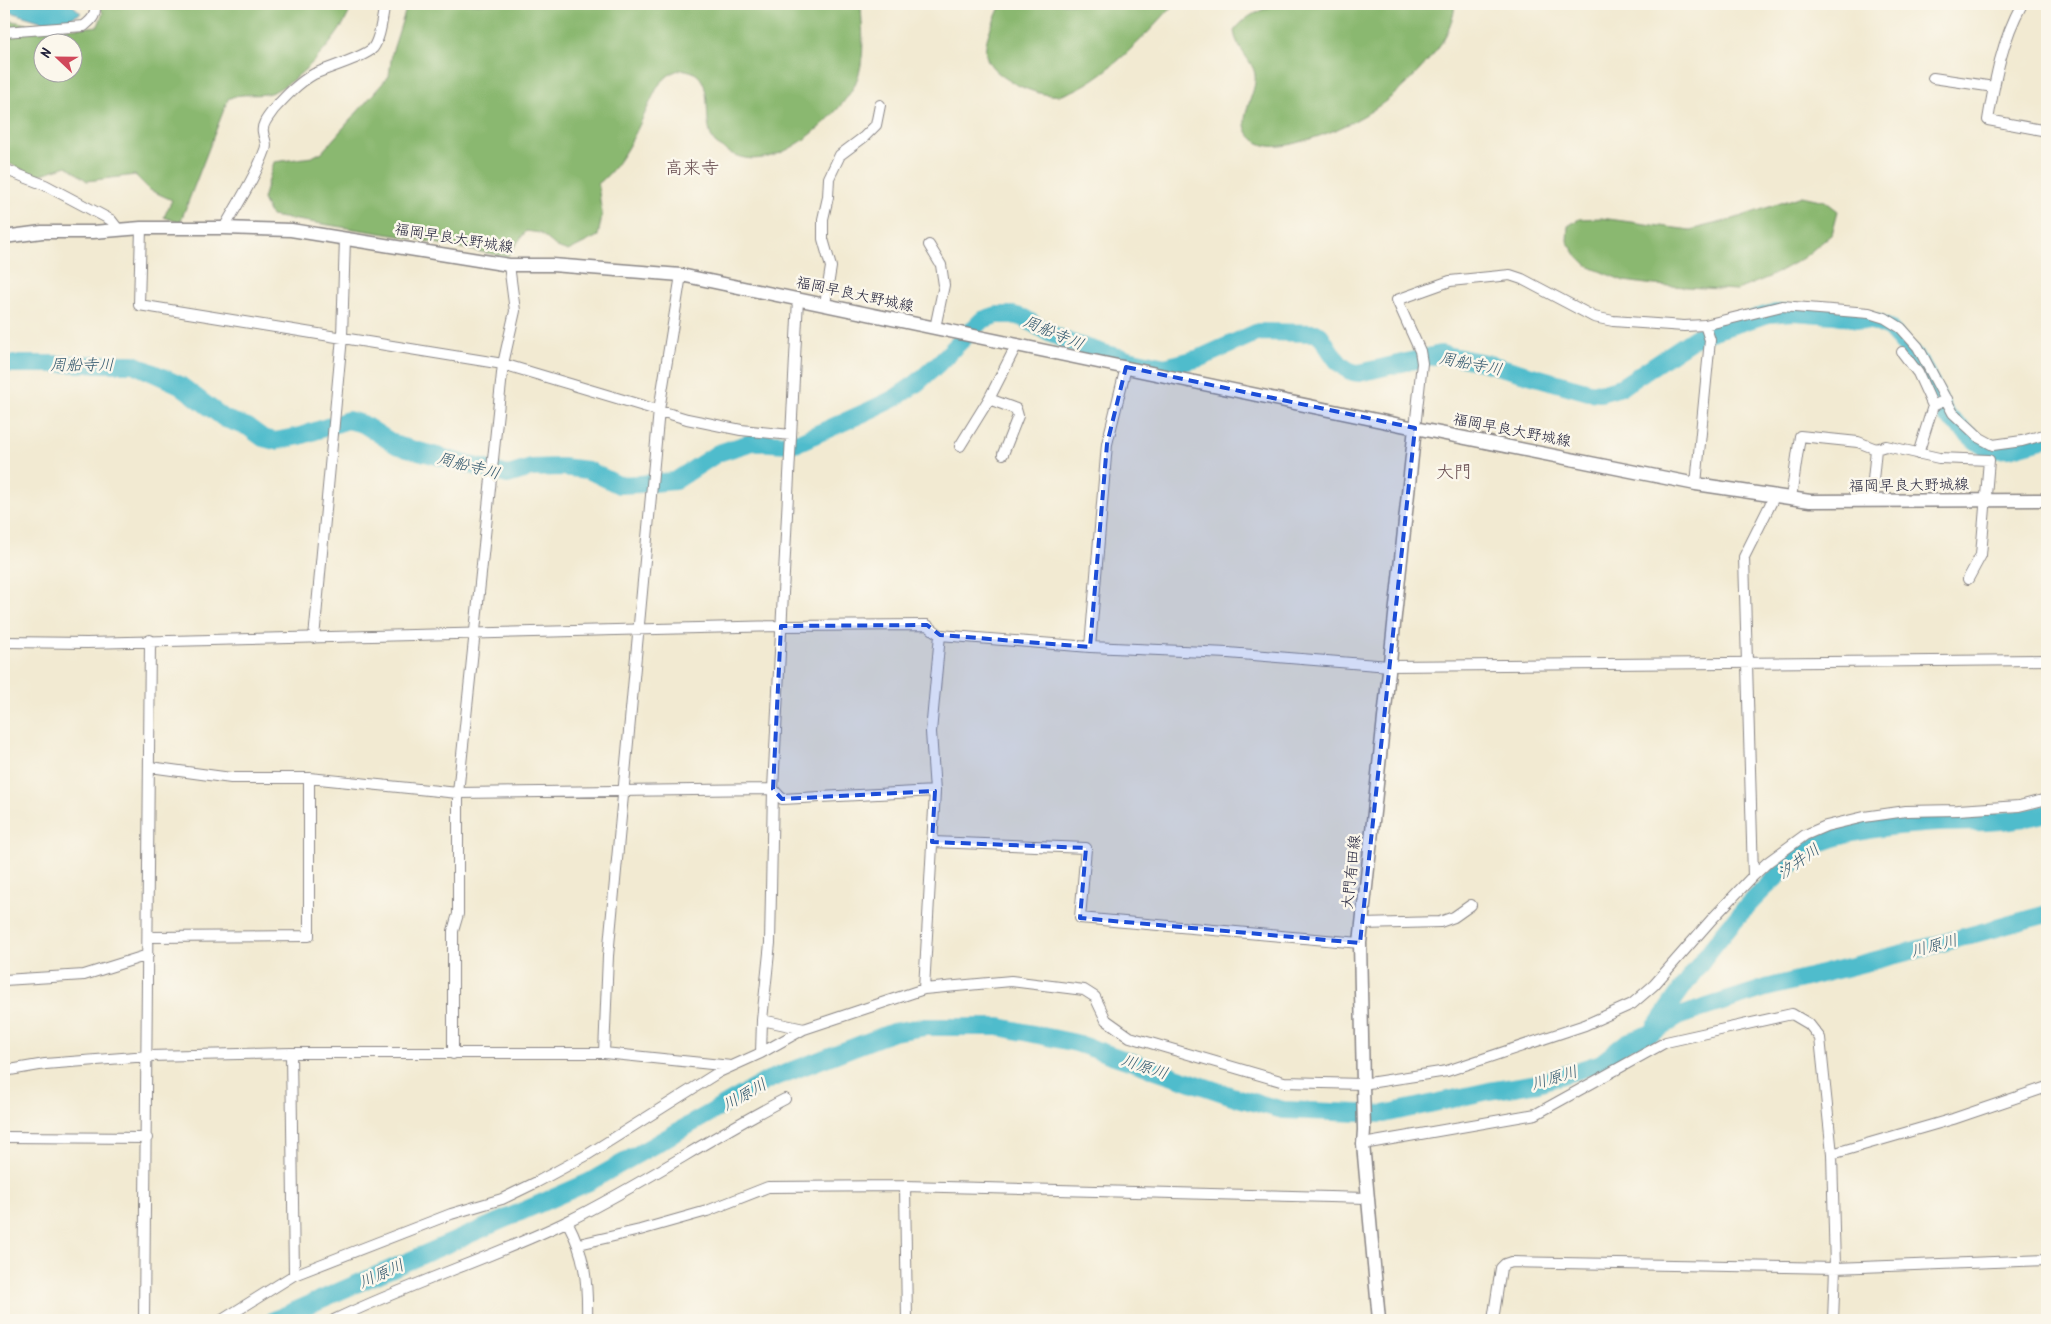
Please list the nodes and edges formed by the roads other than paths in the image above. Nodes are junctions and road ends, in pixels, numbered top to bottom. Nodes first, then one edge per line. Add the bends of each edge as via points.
1 (95, 4) edge
2 (385, 4) edge
3 (2022, 4) edge
4 (4, 32) edge
5 (1933, 78) dead end
6 (1994, 86) junction
7 (880, 105) dead end
8 (2047, 131) edge
9 (4, 169) edge
10 (141, 228) junction
11 (224, 228) junction
12 (118, 229) junction
13 (4, 238) edge
14 (345, 238) junction
15 (929, 245) dead end
16 (509, 265) junction
17 (681, 275) junction
18 (798, 299) junction
19 (825, 304) junction
20 (1705, 325) junction
21 (936, 328) junction
22 (342, 337) junction
23 (1017, 344) junction
24 (1902, 352) dead end
25 (503, 364) junction
26 (1126, 367) junction
27 (989, 399) junction
28 (1940, 403) junction
29 (659, 410) junction
30 (1415, 428) junction
31 (2047, 434) edge
32 (791, 435) junction
33 (960, 446) dead end
34 (1876, 449) junction
35 (1003, 454) dead end
36 (1918, 454) junction
37 (1696, 484) junction
38 (1774, 495) junction
39 (1791, 498) junction
40 (1987, 500) junction
41 (2047, 500) edge
42 (1871, 501) junction
43 (1968, 579) dead end
44 (781, 626) junction
45 (638, 629) junction
46 (474, 633) junction
47 (940, 635) junction
48 (314, 638) junction
49 (150, 640) junction
50 (4, 642) edge
51 (1090, 647) junction
52 (2047, 660) edge
53 (1746, 664) junction
54 (1389, 666) junction
55 (150, 767) junction
56 (309, 778) junction
57 (773, 789) junction
58 (625, 791) junction
59 (935, 791) junction
60 (458, 793) junction
61 (2047, 799) edge
62 (932, 842) junction
63 (1753, 876) junction
64 (1471, 905) dead end
65 (1362, 924) junction
66 (148, 937) junction
67 (1360, 943) junction
68 (148, 955) junction
69 (4, 980) edge
70 (924, 989) junction
71 (762, 1020) junction
72 (804, 1030) junction
73 (291, 1053) junction
74 (761, 1053) junction
75 (453, 1054) junction
76 (604, 1054) junction
77 (148, 1056) junction
78 (732, 1066) junction
79 (4, 1071) edge
80 (2047, 1087) edge
81 (1362, 1090) junction
82 (786, 1099) dead end
83 (4, 1137) edge
84 (147, 1138) junction
85 (1363, 1144) junction
86 (1832, 1154) junction
87 (905, 1186) junction
88 (1367, 1198) junction
89 (567, 1221) junction
90 (579, 1244) junction
91 (2047, 1260) edge
92 (1835, 1268) junction
93 (294, 1275) junction
94 (144, 1320) edge
95 (222, 1320) edge
96 (334, 1320) edge
97 (587, 1320) edge
98 (907, 1320) edge
99 (1379, 1320) edge
100 (1493, 1320) edge
101 (1833, 1320) edge

1 - 4 street via 96,13 84,26
2 - 11 street via 373,48 303,81 265,122 262,130 266,148
3 - 6 street via 2003,47
5 - 6 street
6 - 8 street via 1988,120
7 - 19 street via 876,125 840,155 829,178 822,239 832,267
9 - 12 street via 111,220
10 - 11 main road, 福岡早良大野城線
10 - 12 main road, 福岡早良大野城線
10 - 22 street via 139,305
11 - 14 main road, 福岡早良大野城線 via 291,230
12 - 13 main road, 福岡早良大野城線 via 42,232
14 - 16 main road, 福岡早良大野城線
14 - 22 street
15 - 21 street via 942,265 944,285
16 - 17 main road, 福岡早良大野城線 via 552,264
16 - 25 street via 515,311
17 - 18 main road, 福岡早良大野城線
17 - 29 street
18 - 19 main road, 福岡早良大野城線
18 - 32 street
19 - 21 main road, 福岡早良大野城線
20 - 28 street via 1782,306 1869,313 1885,318 1901,328 1918,347
20 - 30 street via 1614,321 1594,317 1510,275 1450,281 1397,300 1420,351 1422,363
20 - 37 street via 1710,340
21 - 23 main road, 福岡早良大野城線
22 - 25 street
22 - 48 street
23 - 26 main road, 福岡早良大野城線
23 - 27 street
24 - 28 street
25 - 29 street
25 - 46 street
26 - 30 main road, 福岡早良大野城線
26 - 51 street via 1107,444
27 - 33 street
27 - 35 street via 1016,409 1018,416
28 - 31 street via 1980,438 1993,445
28 - 36 street
29 - 32 street via 741,430
29 - 45 street
30 - 37 main road, 福岡早良大野城線
30 - 54 main road, 大門有田線
32 - 44 street
34 - 36 street via 1886,446
34 - 39 street via 1858,442 1800,436
34 - 42 street
36 - 40 street via 1989,460
37 - 38 main road, 福岡早良大野城線
38 - 39 main road, 福岡早良大野城線
38 - 53 street via 1744,558
39 - 42 main road, 福岡早良大野城線 via 1826,502
40 - 41 main road, 福岡早良大野城線
40 - 42 main road, 福岡早良大野城線
40 - 43 street via 1981,556
44 - 45 street
44 - 47 street via 927,625
44 - 57 street
45 - 46 street
45 - 58 street
46 - 48 street
46 - 60 street
47 - 51 street
47 - 59 street via 931,732
48 - 49 street
49 - 50 street
49 - 55 street
51 - 54 street
52 - 53 street
53 - 54 street
53 - 63 street
54 - 65 main road, 大門有田線
55 - 56 street via 232,778
55 - 66 street
56 - 60 street
56 - 66 street via 309,936
57 - 58 street
57 - 59 street via 782,799
57 - 71 street via 770,943
58 - 60 street
58 - 76 street via 608,956
59 - 62 street
60 - 75 street
61 - 63 street via 2019,806 1906,811 1849,820 1805,835
62 - 67 street via 1086,848 1080,918
62 - 70 street
63 - 81 street via 1654,985 1632,1004 1585,1025 1447,1072
64 - 65 street via 1440,922
65 - 67 main road, 大門有田線
66 - 68 street
67 - 81 main road, 大門有田線
68 - 69 street via 84,976
68 - 77 street
70 - 72 street
70 - 81 street via 1011,981 1084,990 1095,996 1106,1020 1130,1037 1284,1082
71 - 72 street
71 - 74 street
72 - 74 street
73 - 75 street
73 - 77 street
73 - 93 street
74 - 78 street
75 - 76 street
76 - 78 street
77 - 79 street via 45,1064
77 - 84 street
78 - 93 street via 587,1155 502,1199 451,1214
80 - 86 street via 1953,1119
81 - 85 main road, 大門有田線
82 - 89 street
83 - 84 street
84 - 94 street
85 - 86 street via 1536,1114 1666,1042 1792,1014 1809,1024 1820,1038
85 - 88 main road, 大門有田線
86 - 92 street
87 - 88 street
87 - 90 street via 768,1187 707,1211
87 - 98 street
88 - 99 main road, 大門有田線
89 - 90 street
89 - 96 street
90 - 97 street via 587,1286
91 - 92 street
92 - 100 street via 1511,1262 1500,1268
92 - 101 street
93 - 95 street

